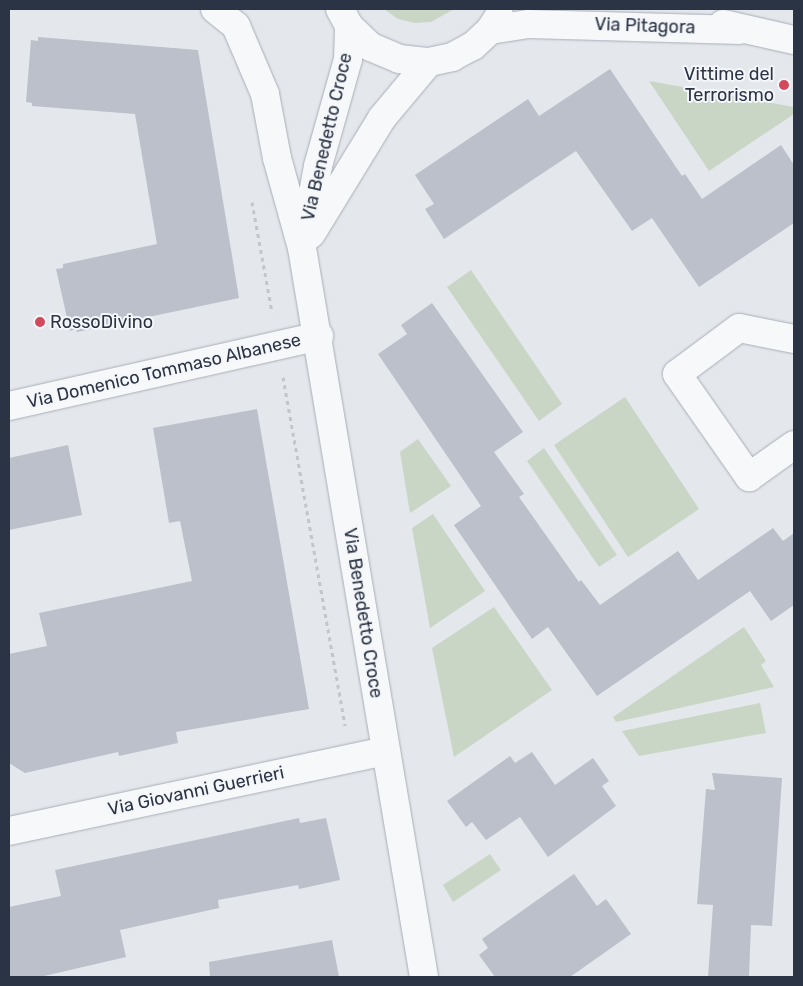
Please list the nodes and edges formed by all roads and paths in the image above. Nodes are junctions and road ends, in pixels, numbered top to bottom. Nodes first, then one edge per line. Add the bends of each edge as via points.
1 (215, 9) edge
2 (671, 9) edge
3 (341, 14) edge
4 (497, 20) edge
5 (740, 30) junction
6 (794, 40) edge
7 (429, 62) junction
8 (251, 193) dead end
9 (302, 248) junction
10 (319, 336) junction
11 (794, 339) edge
12 (278, 346) junction
13 (9, 406) edge
14 (794, 445) edge
15 (342, 710) dead end
16 (384, 751) junction
17 (9, 831) edge
18 (424, 977) edge

1 - 9 street, Via Benedetto Croce via 236,26 265,94 277,158
2 - 5 street, Via Pitagora
3 - 7 street, Via Pitagora via 372,47 399,59
3 - 9 street, Via Benedetto Croce via 348,59 318,166
4 - 5 street, Via Pitagora via 530,24
4 - 7 street, Via Pitagora via 473,46 452,57
5 - 6 street, Via Pitagora
7 - 9 street, Via Benedetto Croce via 382,118
8 - 12 path
9 - 10 street, Via Benedetto Croce
10 - 12 street, Via Domenico Tommaso Albanese
10 - 16 street, Via Benedetto Croce
11 - 14 street via 739,328 678,374 749,477
12 - 13 street, Via Domenico Tommaso Albanese
12 - 15 path
16 - 17 street, Via Giovanni Guerrieri
16 - 18 street, Via Benedetto Croce

